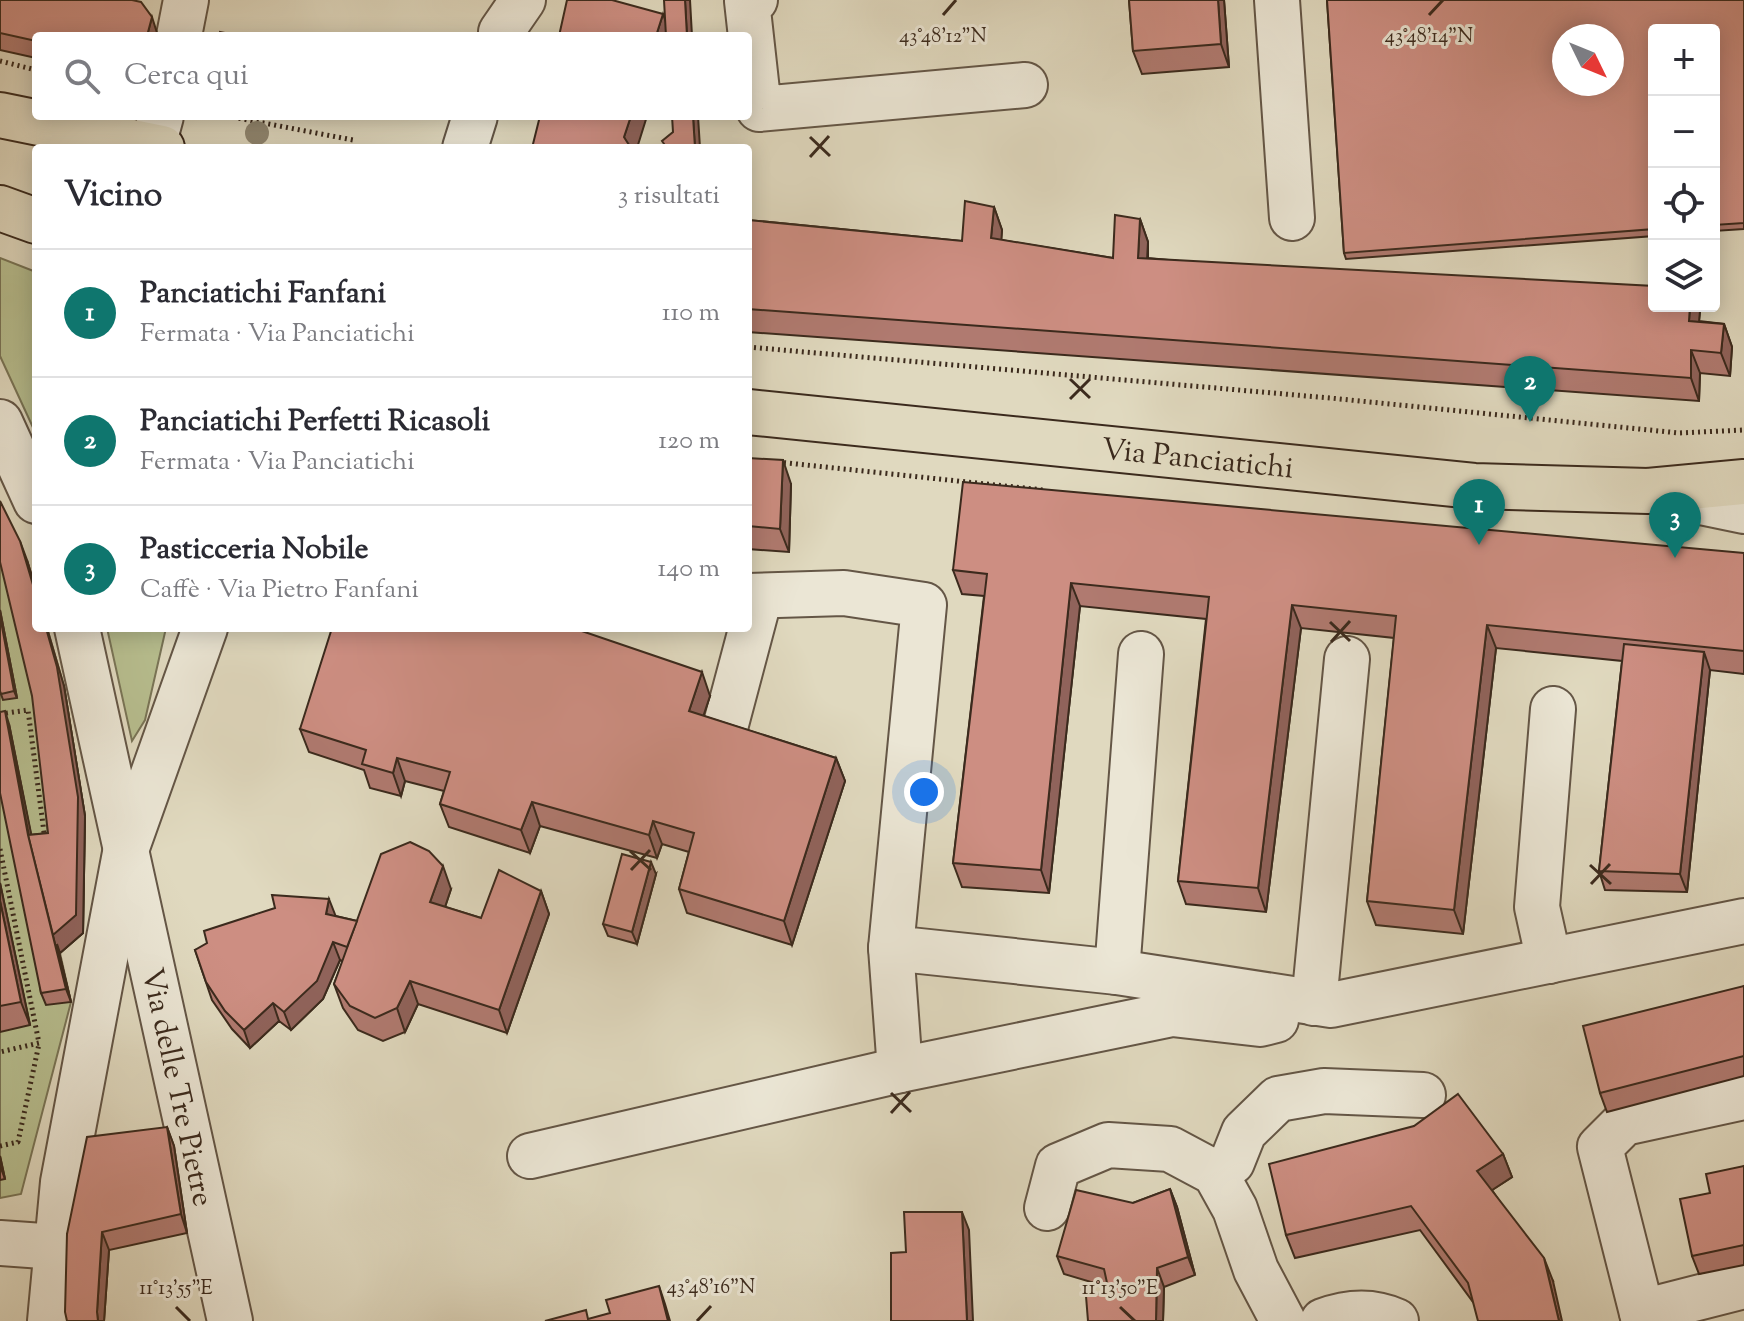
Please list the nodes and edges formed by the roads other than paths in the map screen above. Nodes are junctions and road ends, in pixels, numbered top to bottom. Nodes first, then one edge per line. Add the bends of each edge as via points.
1 (186, 0) edge
2 (747, 0) edge
3 (755, 0) edge
4 (1277, 0) edge
5 (180, 32) edge
6 (751, 32) edge
7 (752, 45) edge
8 (1025, 85) dead end
9 (0, 115) edge
10 (32, 119) edge
11 (36, 120) edge
12 (474, 120) edge
13 (159, 137) edge
14 (466, 144) edge
15 (0, 208) edge
16 (1292, 218) dead end
17 (32, 220) edge
18 (752, 412) edge
19 (0, 422) edge
20 (1744, 482) edge
21 (1648, 491) junction
22 (32, 492) edge
23 (1744, 511) edge
24 (754, 596) edge
25 (78, 632) edge
26 (204, 632) edge
27 (746, 632) edge
28 (1141, 654) dead end
29 (1347, 659) dead end
30 (1553, 709) dead end
31 (726, 724) edge
32 (125, 853) junction
33 (1744, 921) edge
34 (891, 948) junction
35 (1549, 961) junction
36 (1117, 972) junction
37 (1322, 1004) junction
38 (900, 1070) junction
39 (1423, 1095) dead end
40 (1744, 1097) edge
41 (530, 1156) dead end
42 (1215, 1173) junction
43 (1047, 1208) dead end
44 (0, 1243) edge
45 (57, 1247) junction
46 (1744, 1286) edge
47 (1643, 1316) edge
48 (50, 1321) edge
49 (230, 1321) edge
50 (1283, 1321) edge
51 (1323, 1321) edge
52 (1396, 1321) edge

1 - 5 street
2 - 3 street
2 - 6 street
4 - 16 street
7 - 8 street via 759,109
9 - 10 main road
11 - 13 main road
12 - 14 street
15 - 17 main road
18 - 21 main road, Via Panciatichi via 1474,486
19 - 22 street
20 - 21 main road, Via Panciatichi
21 - 23 street
24 - 34 street via 844,593 924,605
25 - 32 street, Via delle Tre Pietre
26 - 32 street
27 - 31 street
28 - 36 street
29 - 37 street
30 - 35 street via 1537,907
32 - 45 street via 63,1182
32 - 49 street, Via delle Tre Pietre
33 - 35 street
34 - 36 street
34 - 38 street
35 - 37 street
36 - 37 street
37 - 38 street via 1260,1024 1172,1014
38 - 41 street
39 - 42 street via 1324,1091 1278,1099 1244,1132 1232,1162
40 - 47 street via 1624,1123 1600,1147
42 - 43 street via 1170,1149 1108,1145 1058,1166
42 - 50 street
44 - 45 street
45 - 48 street
46 - 47 street
51 - 52 street via 1358,1313

